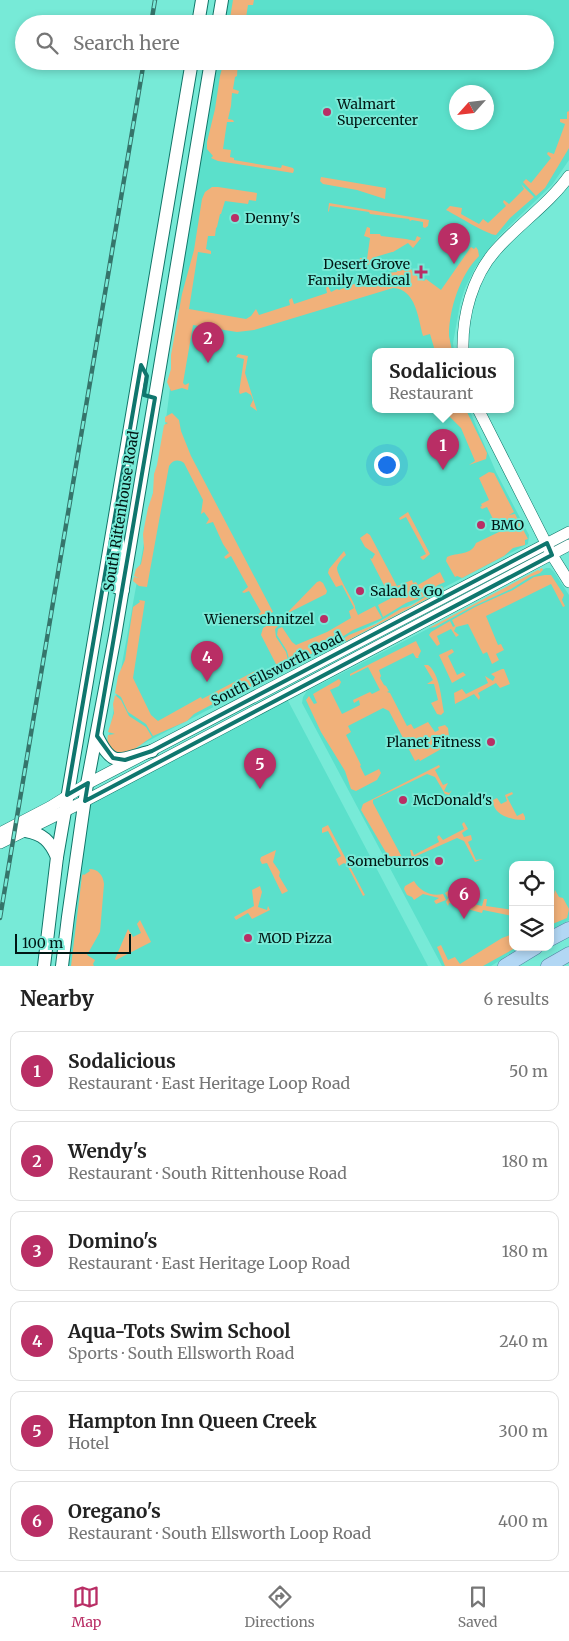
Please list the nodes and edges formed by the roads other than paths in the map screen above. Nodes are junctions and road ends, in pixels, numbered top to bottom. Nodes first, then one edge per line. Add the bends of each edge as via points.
1 (202, 0) edge
2 (222, 0) edge
3 (200, 15) edge
4 (220, 15) edge
5 (190, 70) edge
6 (210, 70) edge
7 (569, 176) edge
8 (463, 348) edge
9 (141, 365) junction
10 (155, 398) junction
11 (480, 413) edge
12 (114, 519) junction
13 (569, 532) edge
14 (547, 543) junction
15 (569, 545) edge
16 (552, 554) junction
17 (569, 582) edge
18 (123, 590) junction
19 (97, 736) junction
20 (152, 751) junction
21 (87, 784) junction
22 (67, 795) junction
23 (85, 801) junction
24 (64, 811) junction
25 (26, 831) junction
26 (0, 833) edge
27 (0, 843) edge
28 (57, 856) junction
29 (569, 928) edge
30 (554, 937) edge
31 (529, 951) edge
32 (569, 954) edge
33 (44, 966) edge
34 (62, 966) edge
35 (505, 966) edge
36 (548, 966) edge

1 - 3 main road
2 - 4 main road
5 - 9 main road, South Rittenhouse Road
6 - 10 main road, South Rittenhouse Road
7 - 8 street via 495,251 483,270 468,306
9 - 10 main road via 147,376 145,392
9 - 12 main road, South Rittenhouse Road
10 - 18 main road, South Rittenhouse Road
11 - 14 street
12 - 18 main road via 118,546 114,582
12 - 22 main road, South Rittenhouse Road
13 - 14 street, South Ellsworth Road
14 - 16 street
14 - 20 street, South Ellsworth Road
15 - 16 street, South Ellsworth Road
16 - 17 street
16 - 23 street, South Ellsworth Road
18 - 19 main road, South Rittenhouse Road
19 - 20 main road via 103,749 113,758 125,760
19 - 21 main road, South Rittenhouse Road
20 - 21 street, South Ellsworth Road
21 - 22 street, South Ellsworth Road
21 - 23 main road, South Rittenhouse Road
22 - 24 main road, South Rittenhouse Road
22 - 26 street, South Ellsworth Road
23 - 24 street, South Ellsworth Road
23 - 34 main road, South Rittenhouse Road
24 - 25 street, South Ellsworth Road
24 - 28 main road, South Rittenhouse Road
25 - 27 street, South Ellsworth Road
25 - 28 main road via 42,835
28 - 33 main road, South Rittenhouse Road
29 - 30 main road
31 - 35 main road
32 - 36 main road

